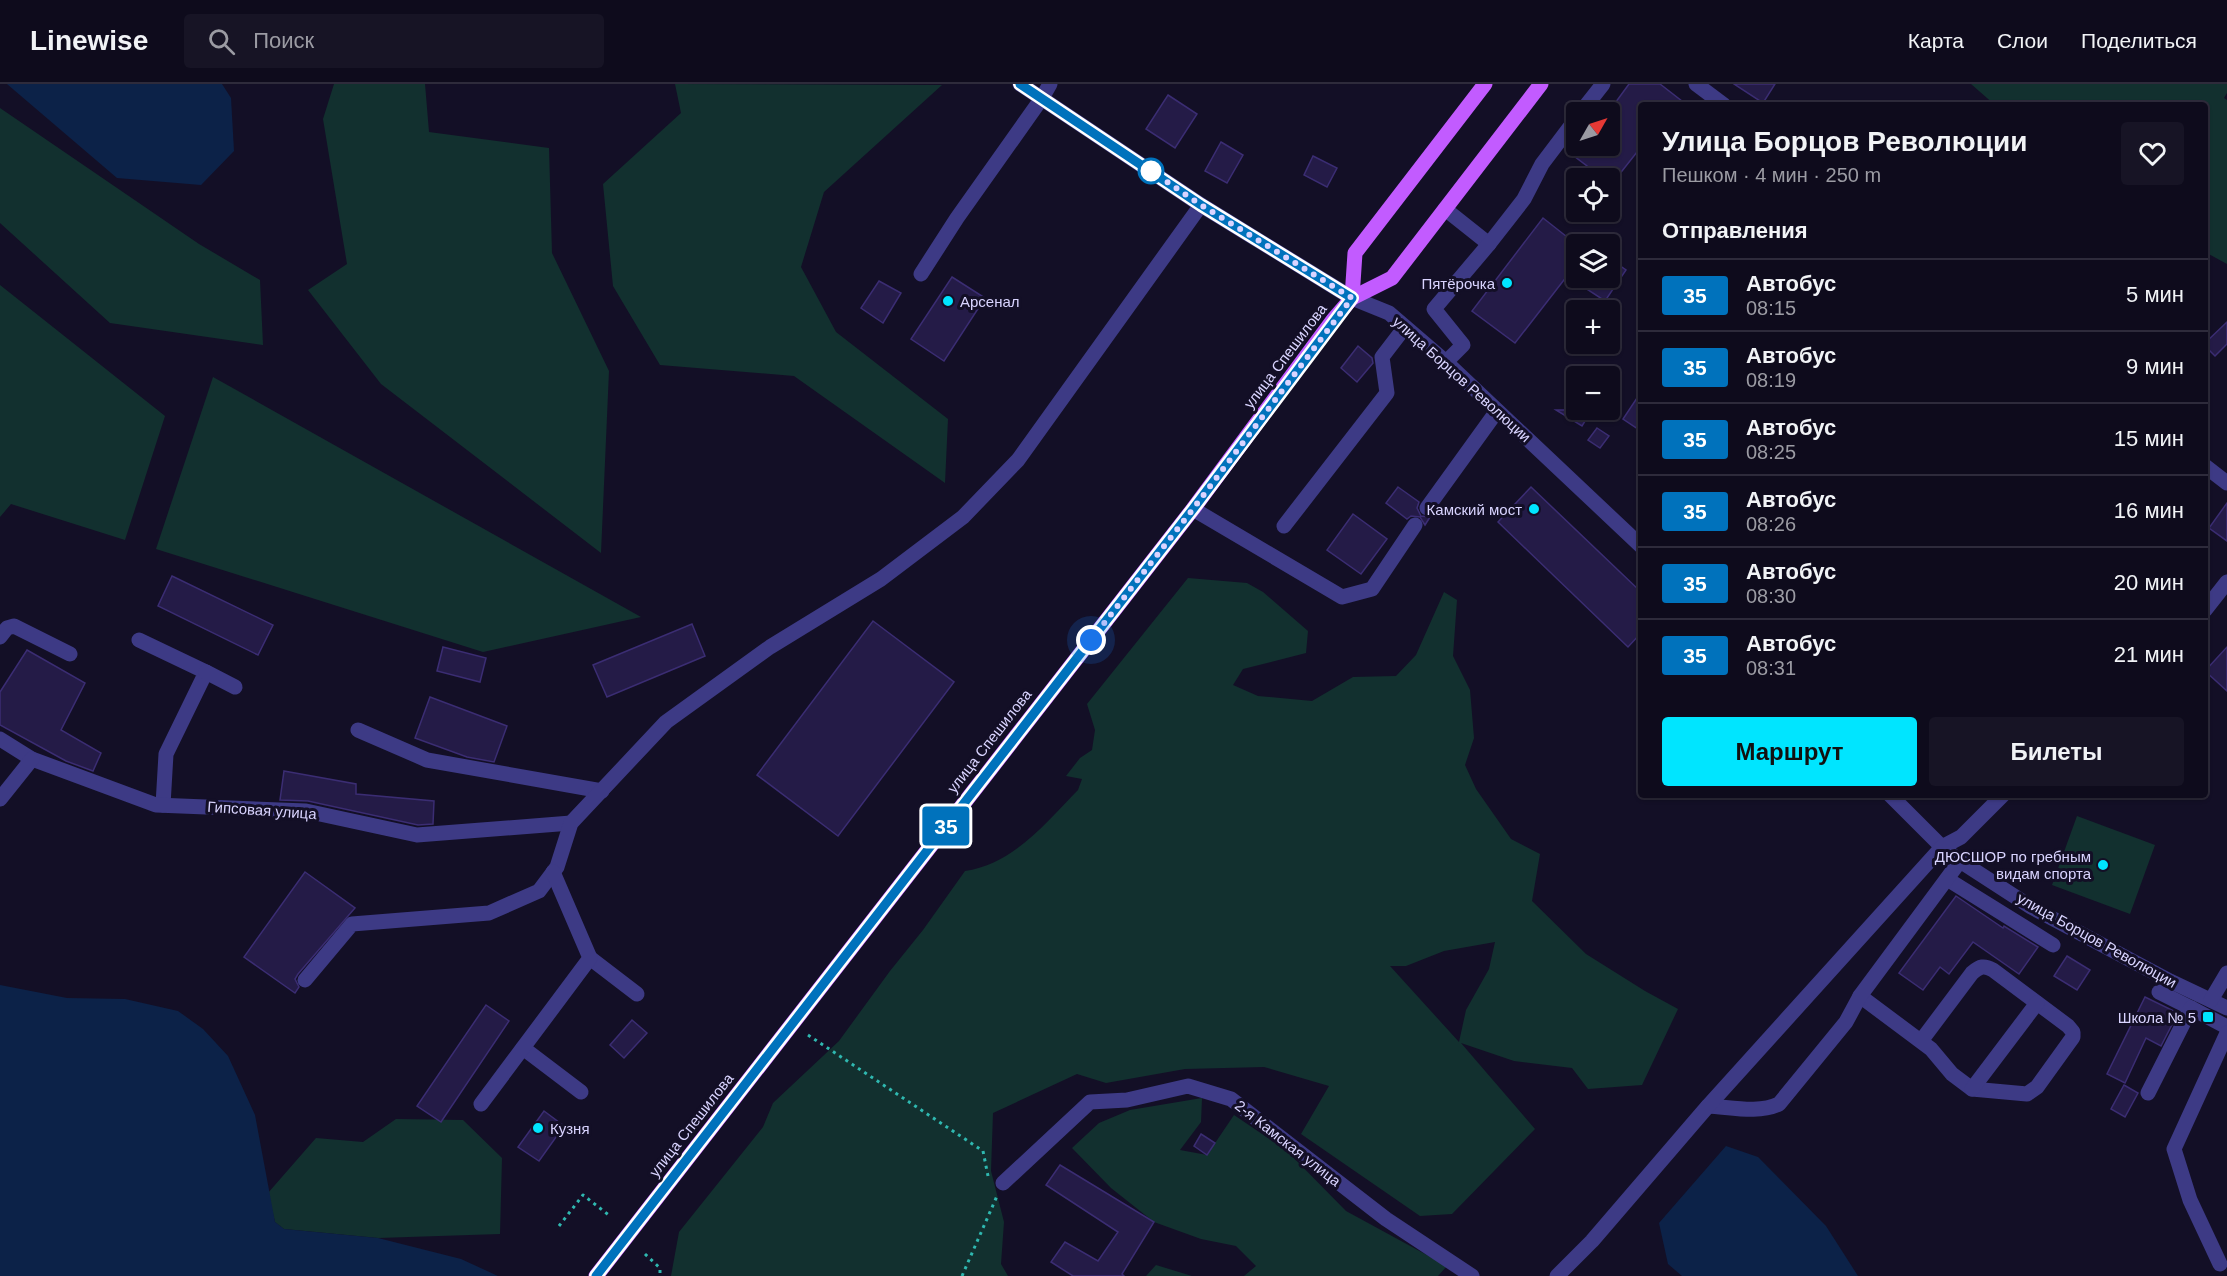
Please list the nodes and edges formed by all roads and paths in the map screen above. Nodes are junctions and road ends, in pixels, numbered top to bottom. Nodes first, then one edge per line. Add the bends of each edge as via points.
1 (1020, 84) edge
2 (1050, 84) edge
3 (1485, 84) edge
4 (1541, 84) edge
5 (1603, 84) edge
6 (1696, 84) edge
7 (1042, 98) junction
8 (1589, 102) edge
9 (1720, 102) edge
10 (1566, 132) edge
11 (1201, 205) junction
12 (1445, 209) junction
13 (1489, 244) junction
14 (921, 274) dead end
15 (1352, 298) junction
16 (1405, 327) junction
17 (1446, 362) junction
18 (1497, 411) junction
19 (2208, 468) edge
20 (2227, 483) edge
21 (1427, 508) dead end
22 (1193, 509) junction
23 (1415, 525) dead end
24 (1284, 526) dead end
25 (1638, 543) edge
26 (2227, 582) edge
27 (2208, 606) edge
28 (0, 637) edge
29 (139, 640) dead end
30 (70, 654) dead end
31 (206, 672) junction
32 (235, 687) dead end
33 (358, 730) dead end
34 (0, 739) edge
35 (32, 759) junction
36 (602, 791) junction
37 (1893, 798) edge
38 (2000, 798) edge
39 (0, 799) edge
40 (162, 805) junction
41 (571, 823) junction
42 (1942, 847) junction
43 (1960, 861) junction
44 (553, 872) junction
45 (1947, 879) junction
46 (2056, 920) junction
47 (590, 958) junction
48 (2227, 973) edge
49 (305, 980) dead end
50 (2159, 992) dead end
51 (637, 994) dead end
52 (1860, 996) junction
53 (2211, 1000) junction
54 (2037, 1003) junction
55 (2191, 1008) junction
56 (2227, 1008) edge
57 (2227, 1027) edge
58 (2227, 1033) edge
59 (808, 1035) dead end
60 (1921, 1041) junction
61 (523, 1048) junction
62 (1972, 1089) junction
63 (581, 1092) dead end
64 (2148, 1093) dead end
65 (481, 1104) dead end
66 (1708, 1106) junction
67 (995, 1182) junction
68 (610, 1216) dead end
69 (559, 1226) dead end
70 (645, 1254) dead end
71 (2220, 1264) dead end
72 (596, 1276) edge
73 (660, 1276) edge
74 (962, 1276) edge
75 (1472, 1276) edge
76 (1557, 1276) edge

1 - 7 street, улица Борцов Революции
2 - 7 street
3 - 15 main road via 1355,253
4 - 12 main road, улица Спешилова
5 - 8 street
6 - 9 street
7 - 11 street, улица Борцов Революции
7 - 14 street
10 - 13 street via 1542,164 1524,199
11 - 15 street, улица Борцов Революции
11 - 36 street via 1018,460 963,517 881,579 770,647 666,722
12 - 13 street
12 - 15 main road, улица Спешилова via 1392,278
13 - 17 street via 1434,309 1463,345
15 - 16 street, улица Борцов Революции via 1389,313
15 - 22 main road, улица Спешилова
16 - 17 street, улица Борцов Революции
16 - 24 street via 1382,357 1387,393
17 - 18 street, улица Борцов Революции
18 - 21 street
18 - 25 street, улица Борцов Революции
19 - 20 street
22 - 23 street via 1342,597 1372,589
22 - 72 main road, улица Спешилова
26 - 27 street
28 - 30 street via 14,626
29 - 31 street
31 - 32 street
31 - 40 street via 166,754
33 - 36 street via 427,760
34 - 35 street, Гипсовая улица
35 - 39 street
35 - 40 street, Гипсовая улица
36 - 41 street
37 - 42 street, улица Борцов Революции
38 - 42 street via 1960,837
40 - 41 street, Гипсовая улица via 306,811 417,835
41 - 44 street
42 - 43 street, улица Борцов Революции
42 - 66 street
43 - 45 street
43 - 46 street, улица Борцов Революции
44 - 47 street
44 - 49 street via 538,891 489,914 352,924
45 - 46 street via 2048,942
45 - 52 street
46 - 53 street, улица Борцов Революции
47 - 51 street
47 - 61 street
48 - 53 street
50 - 55 street
52 - 60 street
52 - 66 street via 1846,1022 1779,1104 1759,1109
53 - 56 street, улица Борцов Революции
54 - 60 street via 1994,970 1978,967
54 - 62 street
54 - 62 street via 2068,1026 2073,1037 2037,1087 2027,1094
55 - 57 street
55 - 64 street
58 - 71 street via 2174,1149 2190,1200
59 - 67 path via 983,1151
60 - 62 street
61 - 63 street
61 - 65 street
66 - 76 street
67 - 74 path
67 - 75 street, 2-я Камская улица via 1090,1102 1127,1100 1188,1086 1231,1099 1386,1219
68 - 69 path via 583,1195
70 - 73 path via 660,1268

